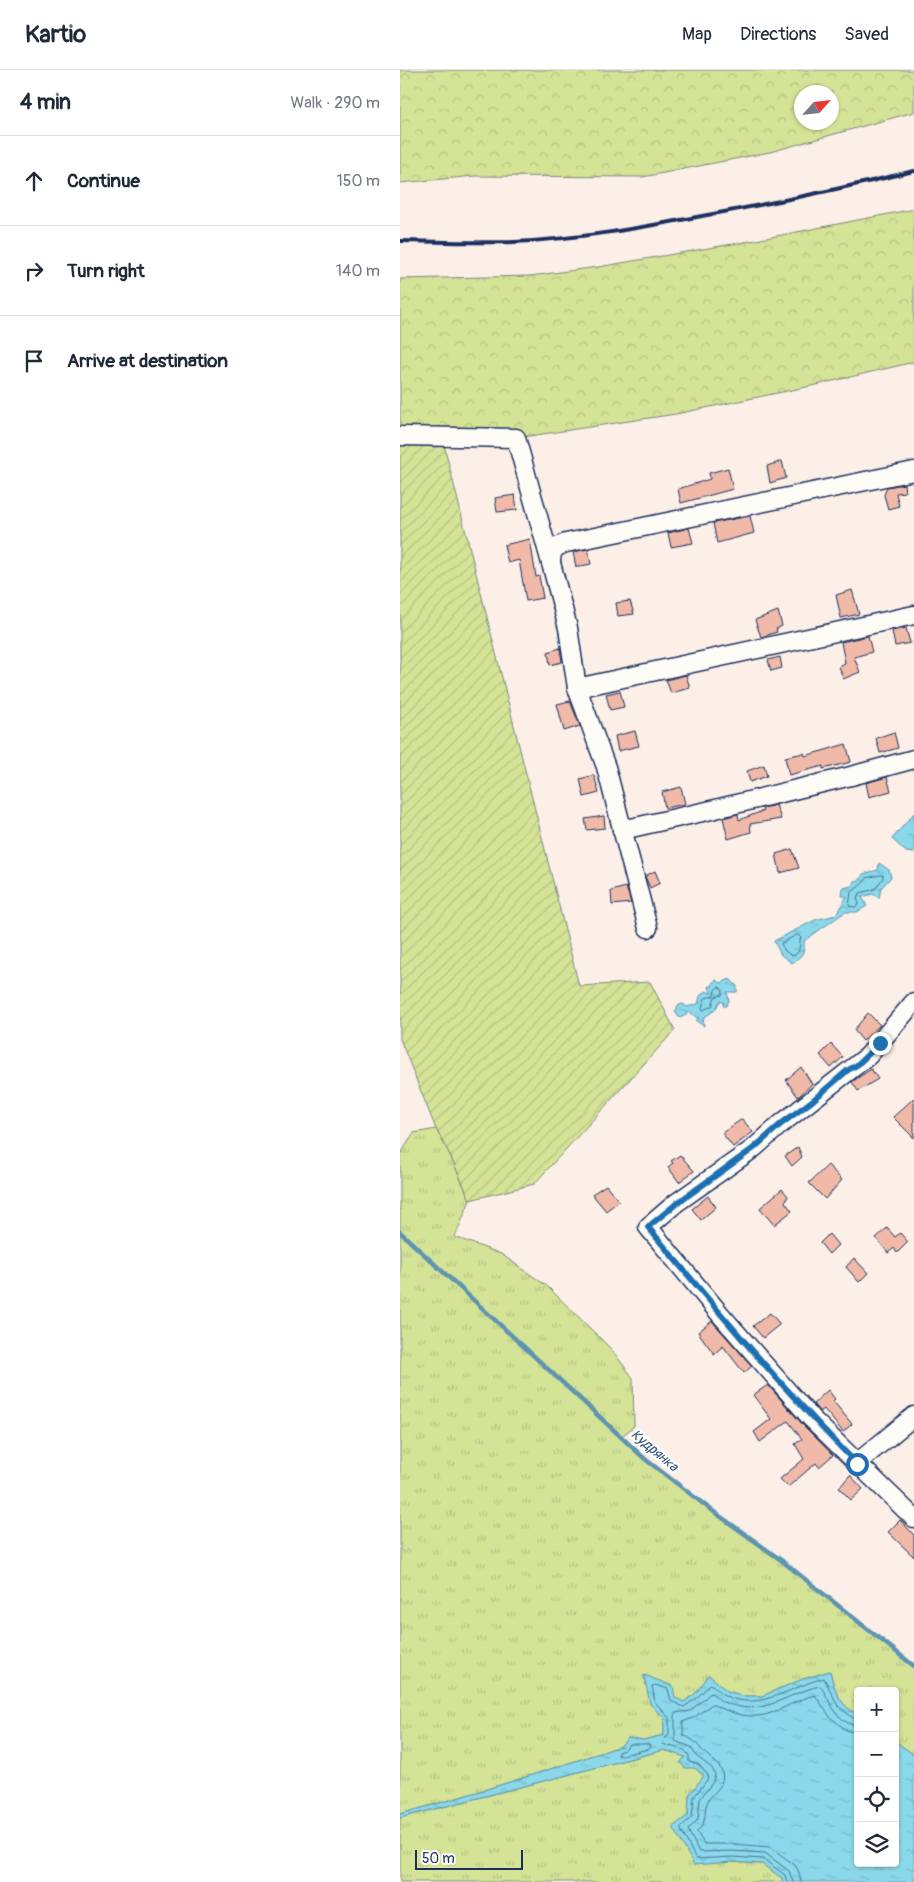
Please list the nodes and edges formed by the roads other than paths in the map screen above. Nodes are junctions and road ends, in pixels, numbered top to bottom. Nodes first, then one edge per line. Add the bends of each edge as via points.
1 (400, 436) edge
2 (914, 470) edge
3 (551, 563) junction
4 (914, 615) edge
5 (577, 688) junction
6 (914, 759) edge
7 (622, 830) junction
8 (648, 928) dead end
9 (914, 1002) edge
10 (914, 1416) edge
11 (857, 1464) junction
12 (914, 1518) edge

1 - 3 street via 516,438
2 - 3 street via 566,543 556,546 551,553
3 - 5 street via 568,628
4 - 5 street
5 - 7 street via 606,768
6 - 7 street
7 - 8 street
9 - 11 street via 868,1056 754,1148 648,1227 811,1418
10 - 11 street
11 - 12 street

